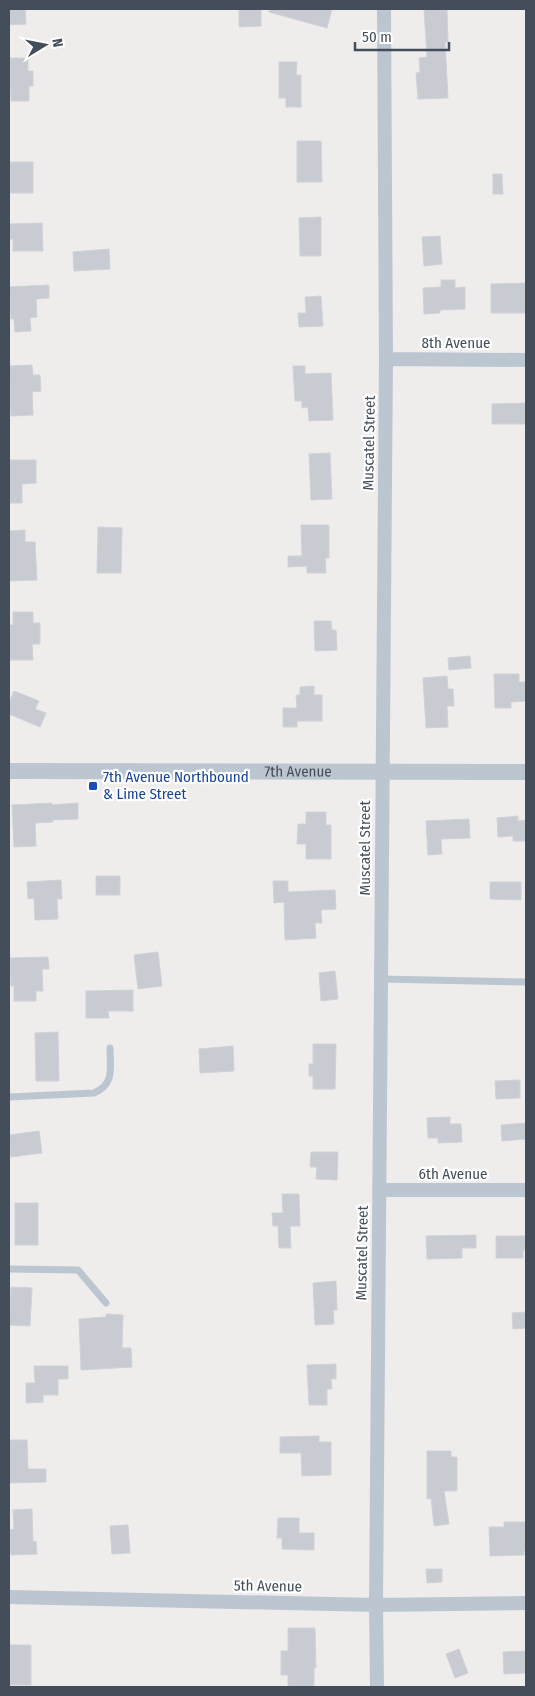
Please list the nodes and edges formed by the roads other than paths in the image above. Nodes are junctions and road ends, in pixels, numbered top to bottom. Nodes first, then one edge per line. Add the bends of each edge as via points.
1 (384, 9) edge
2 (386, 359) junction
3 (526, 360) edge
4 (9, 771) edge
5 (382, 772) junction
6 (526, 772) edge
7 (381, 979) junction
8 (526, 982) edge
9 (110, 1048) dead end
10 (9, 1097) edge
11 (379, 1190) junction
12 (526, 1190) edge
13 (9, 1268) edge
14 (106, 1303) dead end
15 (9, 1598) edge
16 (526, 1603) edge
17 (376, 1605) junction
18 (377, 1687) edge

1 - 2 street, Muscatel Street
2 - 3 street, 8th Avenue
2 - 5 street, Muscatel Street
4 - 5 street, 7th Avenue
5 - 6 street, 7th Avenue
5 - 7 street, Muscatel Street
7 - 8 lane
7 - 11 street, Muscatel Street
9 - 10 lane via 108,1082 94,1093
11 - 12 street, 6th Avenue
11 - 17 street, Muscatel Street
13 - 14 lane via 78,1270
15 - 17 street, 5th Avenue
16 - 17 street, 5th Avenue
17 - 18 street, Muscatel Street

